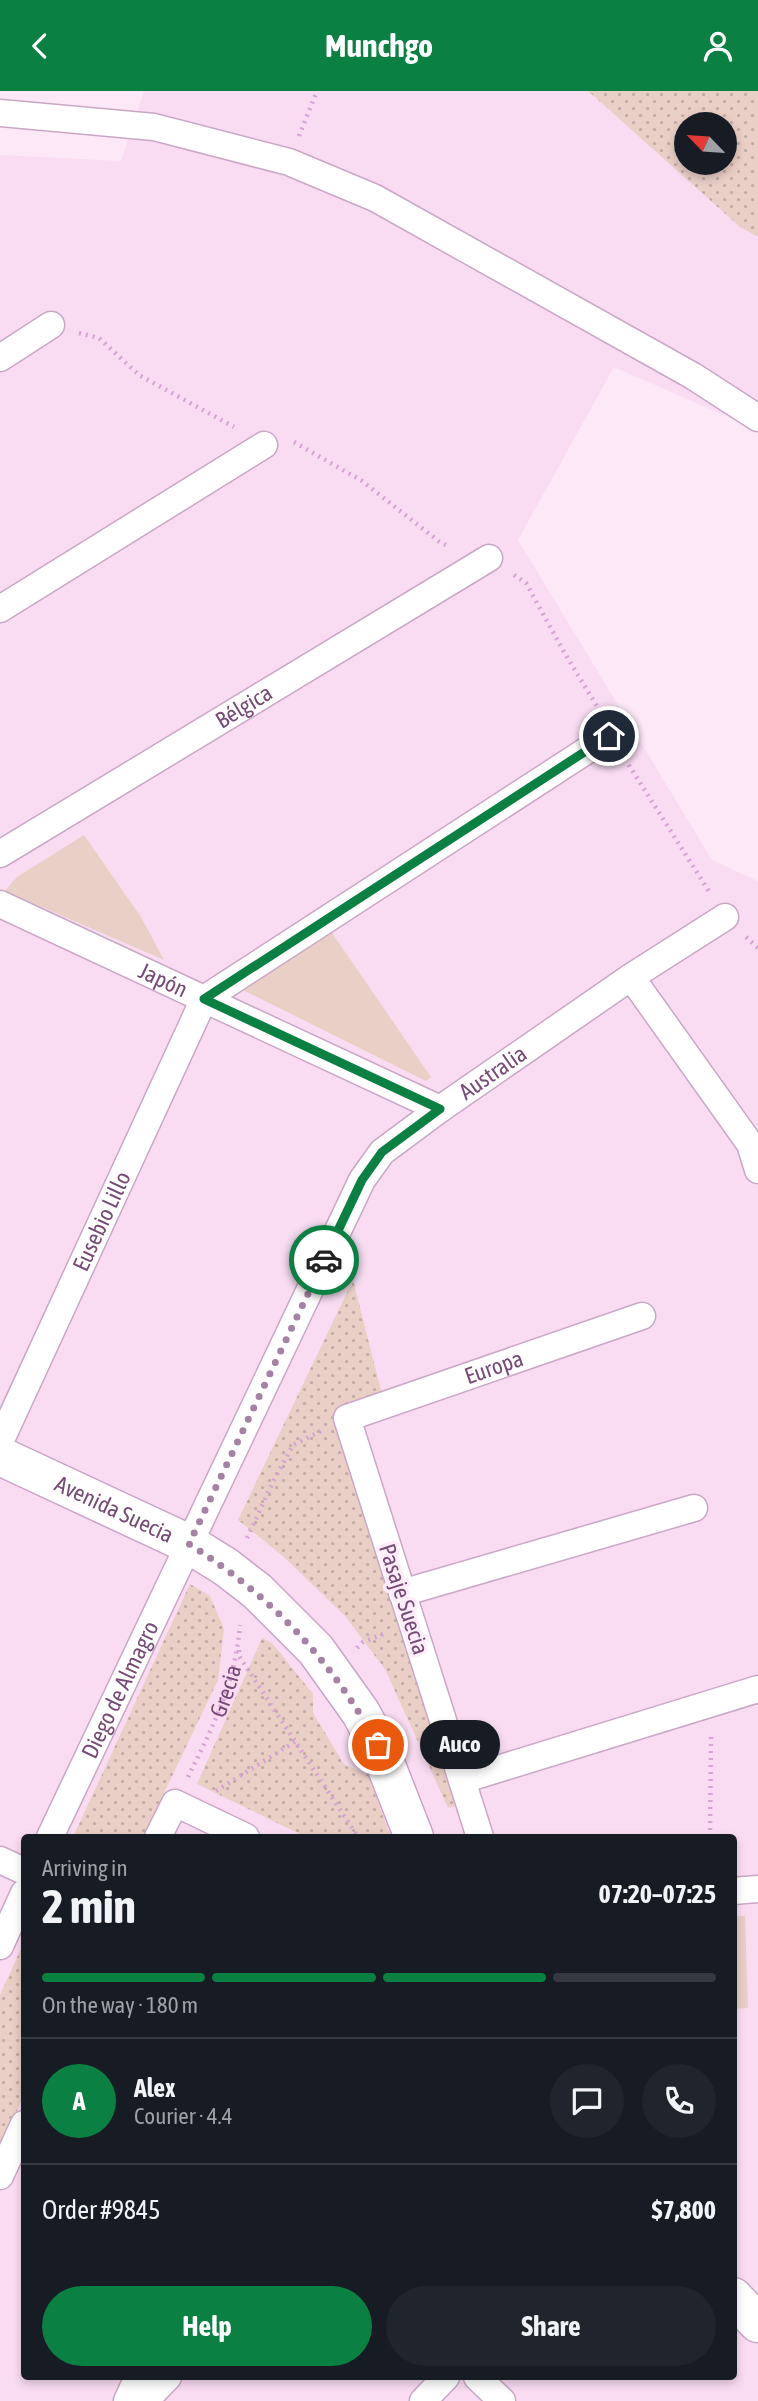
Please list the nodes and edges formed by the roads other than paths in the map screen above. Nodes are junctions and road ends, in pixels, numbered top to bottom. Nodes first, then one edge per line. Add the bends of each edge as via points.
1 (0, 113) edge
2 (51, 325) dead end
3 (0, 358) edge
4 (758, 418) edge
5 (264, 445) dead end
6 (489, 558) dead end
7 (0, 609) edge
8 (609, 736) dead end
9 (0, 854) edge
10 (1, 908) edge
11 (724, 917) dead end
12 (631, 977) junction
13 (204, 999) junction
14 (440, 1109) junction
15 (758, 1170) edge
16 (642, 1316) dead end
17 (347, 1418) joint
18 (0, 1443) edge
19 (0, 1456) edge
20 (694, 1508) dead end
21 (189, 1544) junction
22 (402, 1593) junction
23 (758, 1689) edge
24 (462, 1780) junction
25 (51, 1834) edge
26 (160, 1834) edge
27 (240, 1834) edge
28 (413, 1834) edge
29 (479, 1834) edge
30 (0, 1860) edge
31 (21, 1870) edge
32 (758, 1889) edge
33 (737, 1891) edge
34 (21, 1900) edge
35 (0, 1946) edge
36 (21, 2130) edge
37 (0, 2176) edge
38 (737, 2301) edge
39 (758, 2323) edge
40 (137, 2380) edge
41 (166, 2380) edge
42 (443, 2380) edge
43 (480, 2380) edge
44 (127, 2401) edge
45 (145, 2401) edge
46 (423, 2401) edge
47 (502, 2401) edge

1 - 4 street via 154,127 289,162 375,198 693,376
2 - 3 street
5 - 7 street
6 - 9 street, Bélgica
8 - 13 street
10 - 13 street, Japón
11 - 12 street, Australia
12 - 14 street, Australia
12 - 15 street via 751,1144
13 - 14 street, Japón
13 - 18 street, Eusebio Lillo
14 - 21 street, Australia via 382,1152 362,1180
16 - 17 street, Europa
17 - 22 street, Pasaje Suecia
19 - 21 main road, Avenida Suecia
20 - 22 street
21 - 25 street, Diego de Almagro
21 - 28 main road, Avenida Suecia via 226,1567 316,1650 378,1745
22 - 24 street, Pasaje Suecia
23 - 24 street
24 - 29 street, Pasaje Suecia
26 - 27 street via 183,1807
30 - 31 street
32 - 33 street
34 - 35 street
36 - 37 street
38 - 39 main road
40 - 44 street
41 - 45 street
42 - 46 street
43 - 47 street

